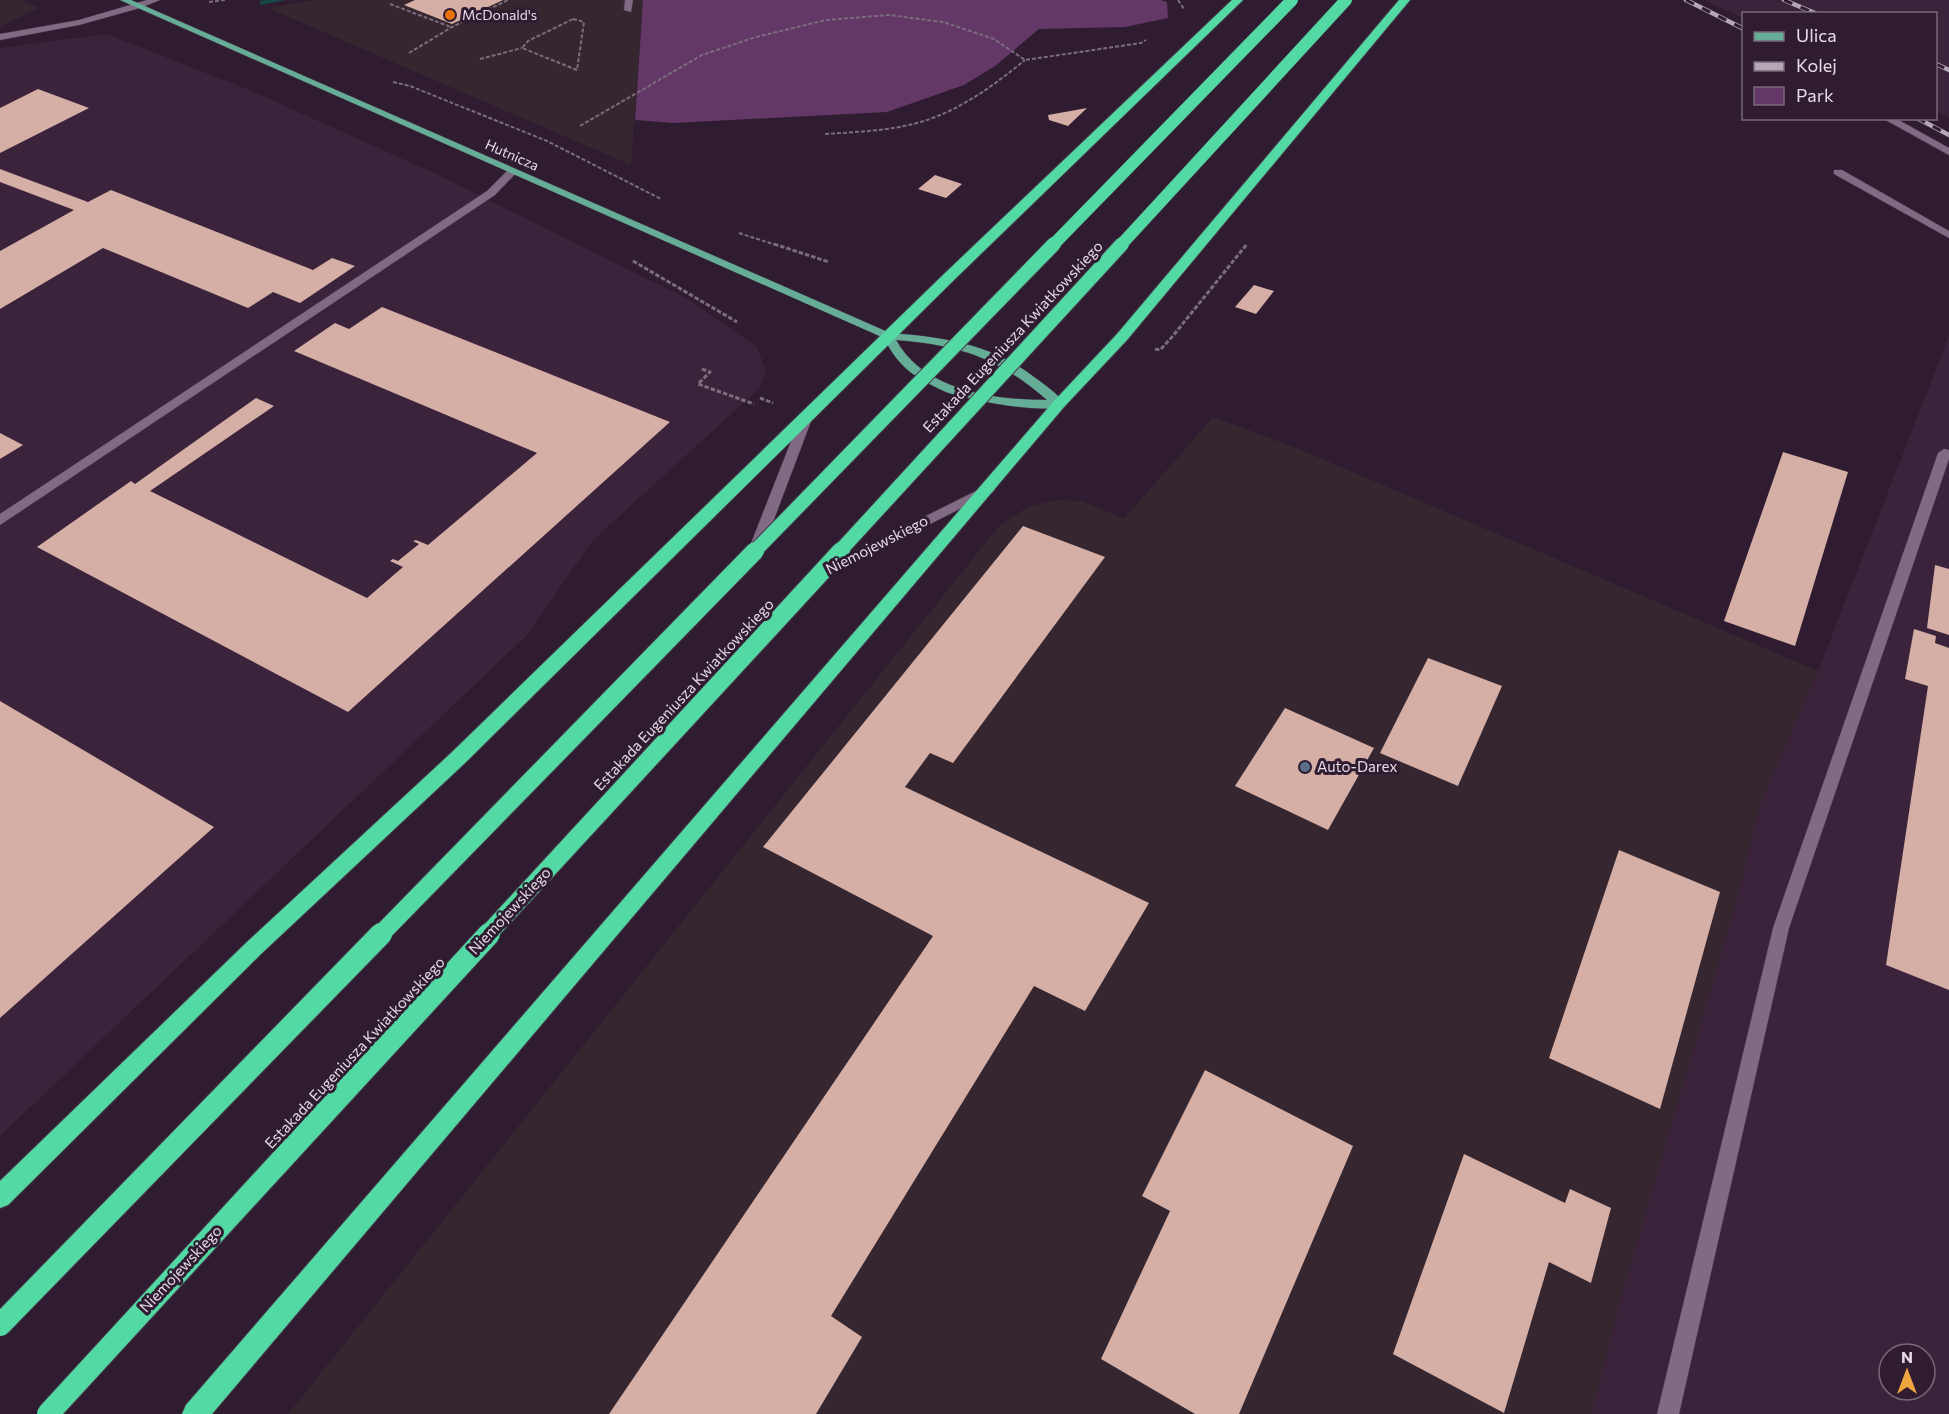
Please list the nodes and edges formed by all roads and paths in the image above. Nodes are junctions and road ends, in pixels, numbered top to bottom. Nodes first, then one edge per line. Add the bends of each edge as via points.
1 (124, 0) edge
2 (156, 0) edge
3 (226, 0) edge
4 (508, 0) edge
5 (1178, 0) edge
6 (1238, 0) edge
7 (1292, 0) edge
8 (1346, 0) edge
9 (1405, 0) edge
10 (202, 3) dead end
11 (390, 4) dead end
12 (138, 6) junction
13 (1179, 16) dead end
14 (452, 27) junction
15 (0, 37) edge
16 (1149, 38) dead end
17 (522, 48) junction
18 (409, 53) dead end
19 (480, 59) dead end
20 (1025, 60) junction
21 (410, 86) dead end
22 (1891, 120) edge
23 (580, 126) dead end
24 (825, 134) dead end
25 (1949, 152) edge
26 (513, 171) junction
27 (1838, 172) dead end
28 (667, 202) dead end
29 (729, 230) dead end
30 (1949, 235) edge
31 (1249, 242) dead end
32 (829, 262) dead end
33 (888, 336) junction
34 (1160, 351) dead end
35 (702, 369) dead end
36 (754, 404) dead end
37 (1059, 404) junction
38 (807, 416) junction
39 (1949, 455) edge
40 (988, 488) junction
41 (0, 520) edge
42 (0, 1197) edge
43 (0, 1324) edge
44 (48, 1414) edge
45 (195, 1414) edge
46 (1668, 1414) edge

1 - 12 main road, Hutnicza
2 - 12 street
3 - 10 path
4 - 14 path
5 - 13 path via 1184,9
6 - 33 highway
7 - 43 highway, bridge
8 - 44 highway, Estakada Eugeniusza Kwiatkowskiego, bridge
9 - 37 highway via 1122,338
11 - 14 path
12 - 15 street via 88,21
12 - 26 main road, Hutnicza
14 - 18 path
16 - 20 path via 1141,43
17 - 17 path via 577,70 584,22 573,19 528,41
17 - 19 path
20 - 23 path via 994,39 943,22 889,15 826,20 756,36 702,55
20 - 24 path via 989,89 929,120
21 - 28 path via 547,141
22 - 25 street
26 - 33 main road, Hutnicza
26 - 41 street via 491,193
27 - 30 street
29 - 32 path
31 - 34 path
33 - 37 main road, Hutnicza via 949,341 989,353 1030,377
33 - 37 main road via 913,368 953,390 1011,402
33 - 38 highway
35 - 36 path via 710,372 698,384
37 - 40 highway
38 - 42 highway via 458,758 254,948
38 - 43 street via 756,550
39 - 46 street via 1944,453 1780,928
40 - 44 street, Niemojewskiego via 818,576
40 - 45 highway

